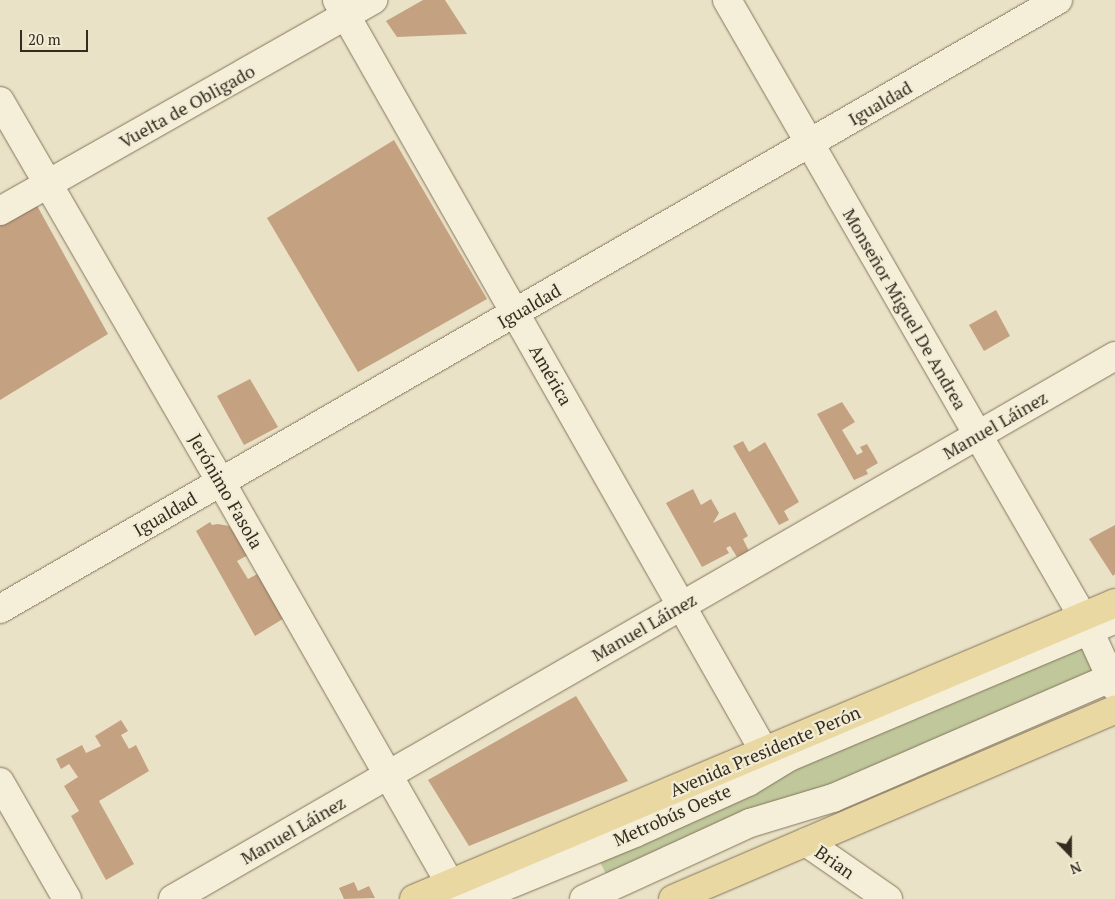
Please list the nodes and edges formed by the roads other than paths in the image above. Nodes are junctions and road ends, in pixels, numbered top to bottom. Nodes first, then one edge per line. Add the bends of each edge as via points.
1 (373, 0) edge
2 (727, 0) edge
3 (1058, 0) edge
4 (341, 8) edge
5 (0, 101) edge
6 (810, 144) junction
7 (48, 184) junction
8 (0, 211) edge
9 (516, 313) junction
10 (1115, 356) edge
11 (978, 435) junction
12 (222, 482) junction
13 (1115, 603) edge
14 (682, 605) junction
15 (0, 609) edge
16 (1115, 619) edge
17 (1087, 623) junction
18 (1114, 680) edge
19 (1115, 710) edge
20 (764, 751) junction
21 (389, 775) junction
22 (0, 782) edge
23 (806, 842) junction
24 (454, 891) edge
25 (67, 899) edge
26 (173, 899) edge
27 (414, 899) edge
28 (474, 899) edge
29 (584, 899) edge
30 (673, 899) edge
31 (888, 899) edge

1 - 4 street, Vuelta de Obligado
2 - 6 street, Monseñor Miguel De Andrea
3 - 6 street, Igualdad
4 - 7 street, Vuelta de Obligado
4 - 9 street, América
5 - 7 street, Jerónimo Fasola
6 - 9 street, Igualdad
6 - 11 street, Monseñor Miguel De Andrea
7 - 8 street, Vuelta de Obligado
7 - 12 street, Jerónimo Fasola
9 - 12 street, Igualdad
9 - 14 street, América
10 - 11 street, Manuel Láinez
11 - 14 street, Manuel Láinez
11 - 17 street, Monseñor Miguel De Andrea
12 - 15 street, Igualdad
12 - 21 street, Jerónimo Fasola
13 - 17 main road, Avenida Presidente Perón
14 - 20 street, América
14 - 21 street, Manuel Láinez
16 - 17 street, Metrobús Oeste
17 - 18 street, Monseñor Miguel De Andrea
17 - 20 main road, Avenida Presidente Perón
17 - 28 street, Metrobús Oeste via 790,757 730,790
18 - 29 street via 833,798 750,823
19 - 23 main road
20 - 24 main road, Avenida Presidente Perón
21 - 24 street, Jerónimo Fasola
21 - 26 street, Manuel Láinez
22 - 25 street
23 - 30 main road
23 - 31 street, Brian
24 - 27 main road, Avenida Presidente Perón

